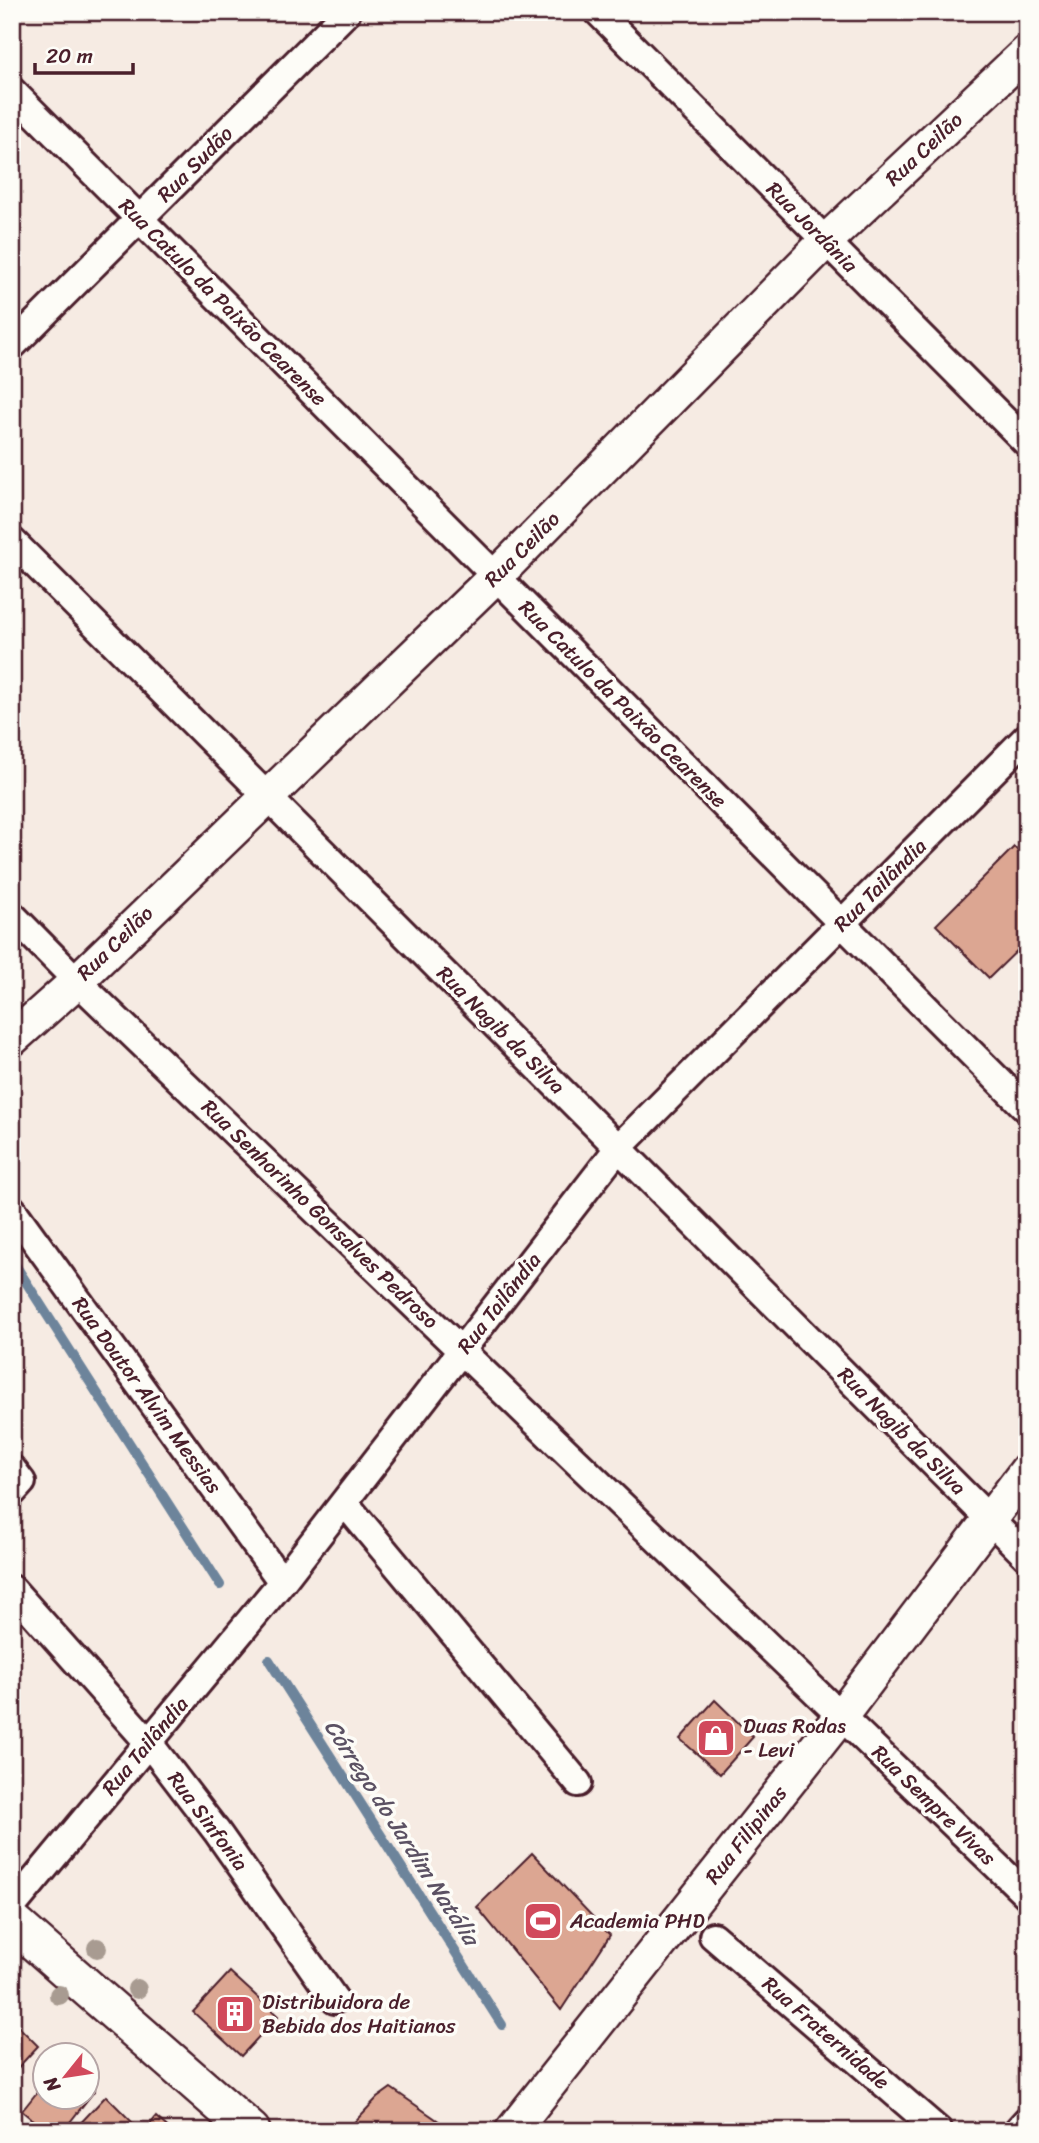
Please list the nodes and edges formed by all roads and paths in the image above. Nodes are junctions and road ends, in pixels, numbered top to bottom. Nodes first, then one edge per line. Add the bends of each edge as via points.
1 (347, 12) edge
2 (598, 12) edge
3 (1027, 52) edge
4 (12, 91) edge
5 (140, 219) junction
6 (826, 242) junction
7 (12, 346) edge
8 (1027, 443) edge
9 (12, 541) edge
10 (496, 576) junction
11 (1027, 737) edge
12 (268, 797) junction
13 (12, 915) edge
14 (842, 923) junction
15 (77, 981) junction
16 (12, 1039) edge
17 (1027, 1109) edge
18 (619, 1147) junction
19 (12, 1209) edge
20 (462, 1350) junction
21 (12, 1469) edge
22 (1027, 1470) edge
23 (12, 1493) edge
24 (344, 1502) junction
25 (990, 1519) junction
26 (1027, 1557) edge
27 (282, 1581) junction
28 (12, 1589) edge
29 (841, 1716) junction
30 (148, 1742) junction
31 (578, 1783) dead end
32 (1027, 1895) edge
33 (12, 1907) edge
34 (12, 1922) edge
35 (713, 1936) dead end
36 (335, 2000) dead end
37 (1027, 2120) edge
38 (251, 2131) edge
39 (512, 2131) edge
40 (939, 2131) edge
41 (1017, 2131) edge

1 - 5 street, Rua Sudão
2 - 6 street, Rua Jordânia
3 - 6 street, Rua Ceilão
4 - 5 street, Rua Catulo da Paixão Cearense
5 - 7 street, Rua Sudão
5 - 10 street, Rua Catulo da Paixão Cearense
6 - 8 street, Rua Jordânia
6 - 10 street, Rua Ceilão
9 - 12 street, Rua Nagib da Silva
10 - 12 street, Rua Ceilão
10 - 14 street, Rua Catulo da Paixão Cearense
11 - 14 street, Rua Tailândia
12 - 15 street, Rua Ceilão
12 - 18 street, Rua Nagib da Silva
13 - 15 street, Rua Senhorinho Gonsalves Pedroso
14 - 17 street, Rua Catulo da Paixão Cearense
14 - 18 street, Rua Tailândia
15 - 16 street, Rua Ceilão
15 - 20 street, Rua Senhorinho Gonsalves Pedroso
18 - 20 street, Rua Tailândia
18 - 25 street, Rua Nagib da Silva
19 - 27 street, Rua Doutor Alvim Messias
20 - 24 street, Rua Tailândia
20 - 29 street, Rua Senhorinho Gonsalves Pedroso
21 - 23 street via 22,1482
22 - 25 street, Rua Filipinas
24 - 27 street, Rua Tailândia
24 - 31 street
25 - 26 street, Rua Nagib da Silva
25 - 29 street, Rua Filipinas
27 - 30 street, Rua Tailândia
28 - 30 street, Rua Sinfonia
29 - 32 street, Rua Sempre Vivas
29 - 39 street, Rua Filipinas
30 - 33 street, Rua Tailândia
30 - 36 street, Rua Sinfonia
34 - 38 main road
35 - 40 street, Rua Fraternidade
37 - 41 street

